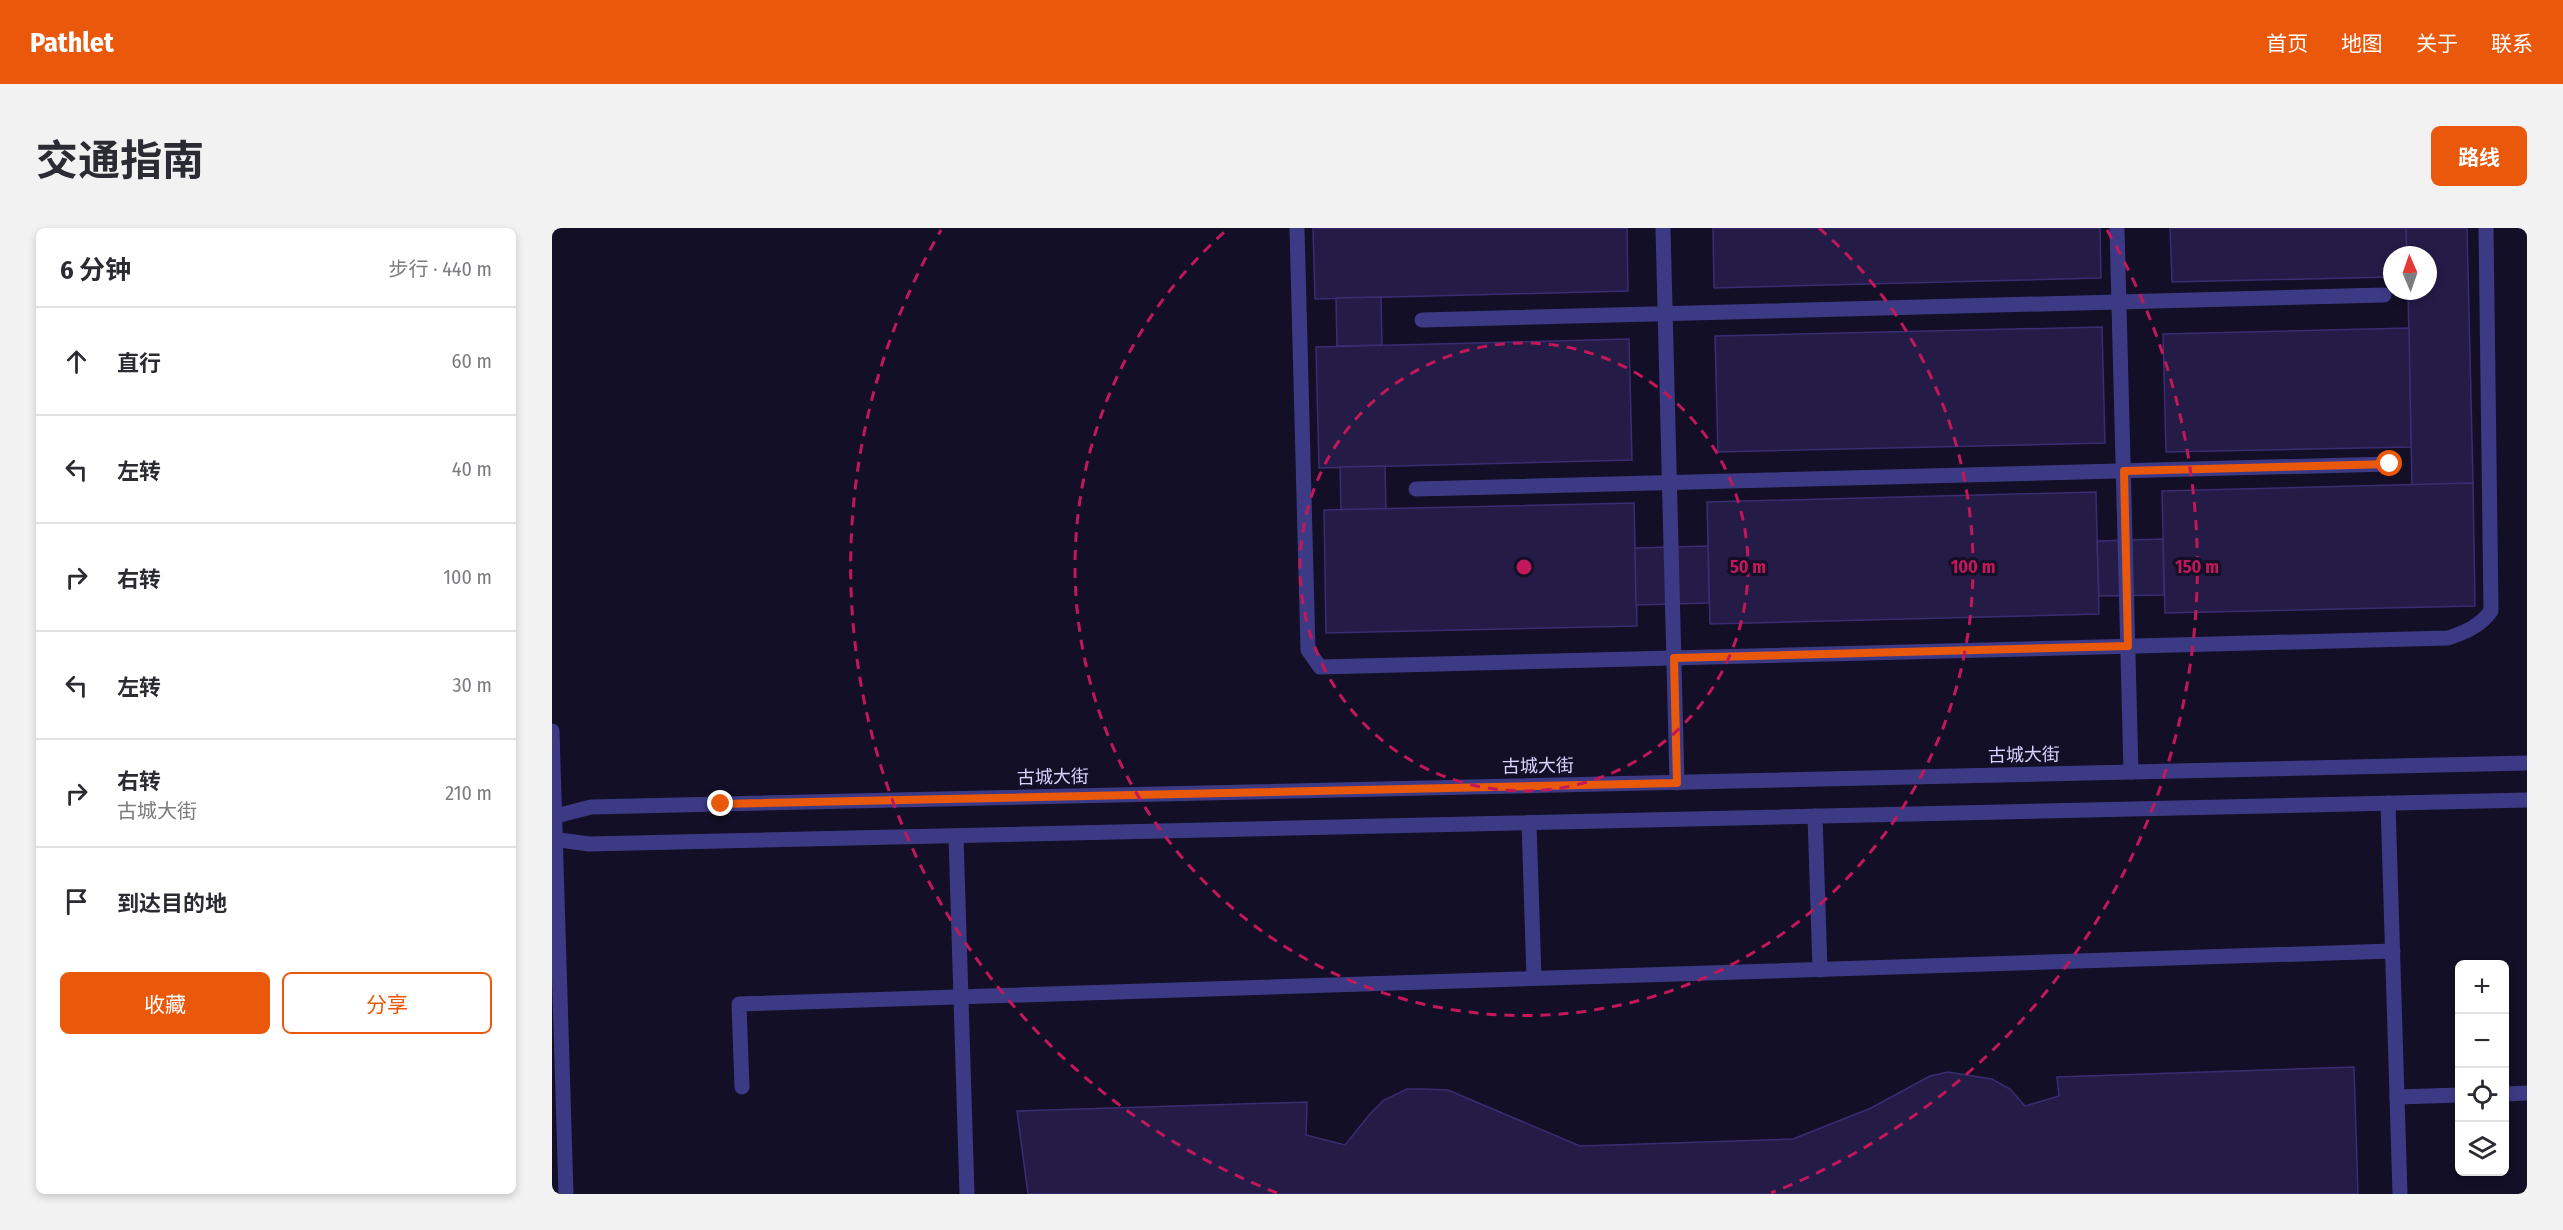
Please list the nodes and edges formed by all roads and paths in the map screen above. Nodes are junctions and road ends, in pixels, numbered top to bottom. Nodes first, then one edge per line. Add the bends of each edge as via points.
1 (1297, 228) edge
2 (1663, 228) edge
3 (2118, 228) edge
4 (2486, 228) edge
5 (2383, 295) edge
6 (2119, 302) junction
7 (1665, 314) junction
8 (1422, 320) dead end
9 (2390, 464) dead end
10 (2124, 471) junction
11 (1670, 482) junction
12 (1416, 489) dead end
13 (2128, 646) junction
14 (1674, 658) junction
15 (552, 731) edge
16 (2527, 763) edge
17 (2132, 772) junction
18 (1677, 783) junction
19 (2527, 800) edge
20 (2388, 803) junction
21 (1815, 816) junction
22 (553, 817) edge
23 (1529, 823) junction
24 (956, 836) junction
25 (554, 839) edge
26 (2393, 951) junction
27 (1820, 969) junction
28 (1534, 978) junction
29 (961, 997) junction
30 (742, 1087) dead end
31 (2527, 1093) edge
32 (2509, 1094) edge
33 (2455, 1095) edge
34 (2397, 1097) junction
35 (567, 1194) edge
36 (967, 1194) edge
37 (2400, 1194) edge

1 - 14 street via 1308,650 1320,667
2 - 7 street
3 - 6 street
4 - 13 street via 2491,611 2483,622 2448,638
5 - 6 street
6 - 7 street
6 - 10 street
7 - 8 street
7 - 11 street
9 - 10 street
10 - 11 street
10 - 13 street
11 - 12 street
11 - 14 street
13 - 14 street
13 - 17 street
14 - 18 street
15 - 22 street
16 - 17 street, 古城大街
17 - 18 street, 古城大街
18 - 22 street, 古城大街 via 591,807
19 - 20 street
20 - 21 street
20 - 26 street
21 - 23 street
21 - 27 street
22 - 25 street
23 - 24 street
23 - 28 street
24 - 25 street via 589,844
24 - 29 street
25 - 35 street
26 - 27 street
26 - 34 street
27 - 28 street
28 - 29 street
29 - 30 street via 739,1004
29 - 36 street
31 - 32 street
33 - 34 street
34 - 37 street

